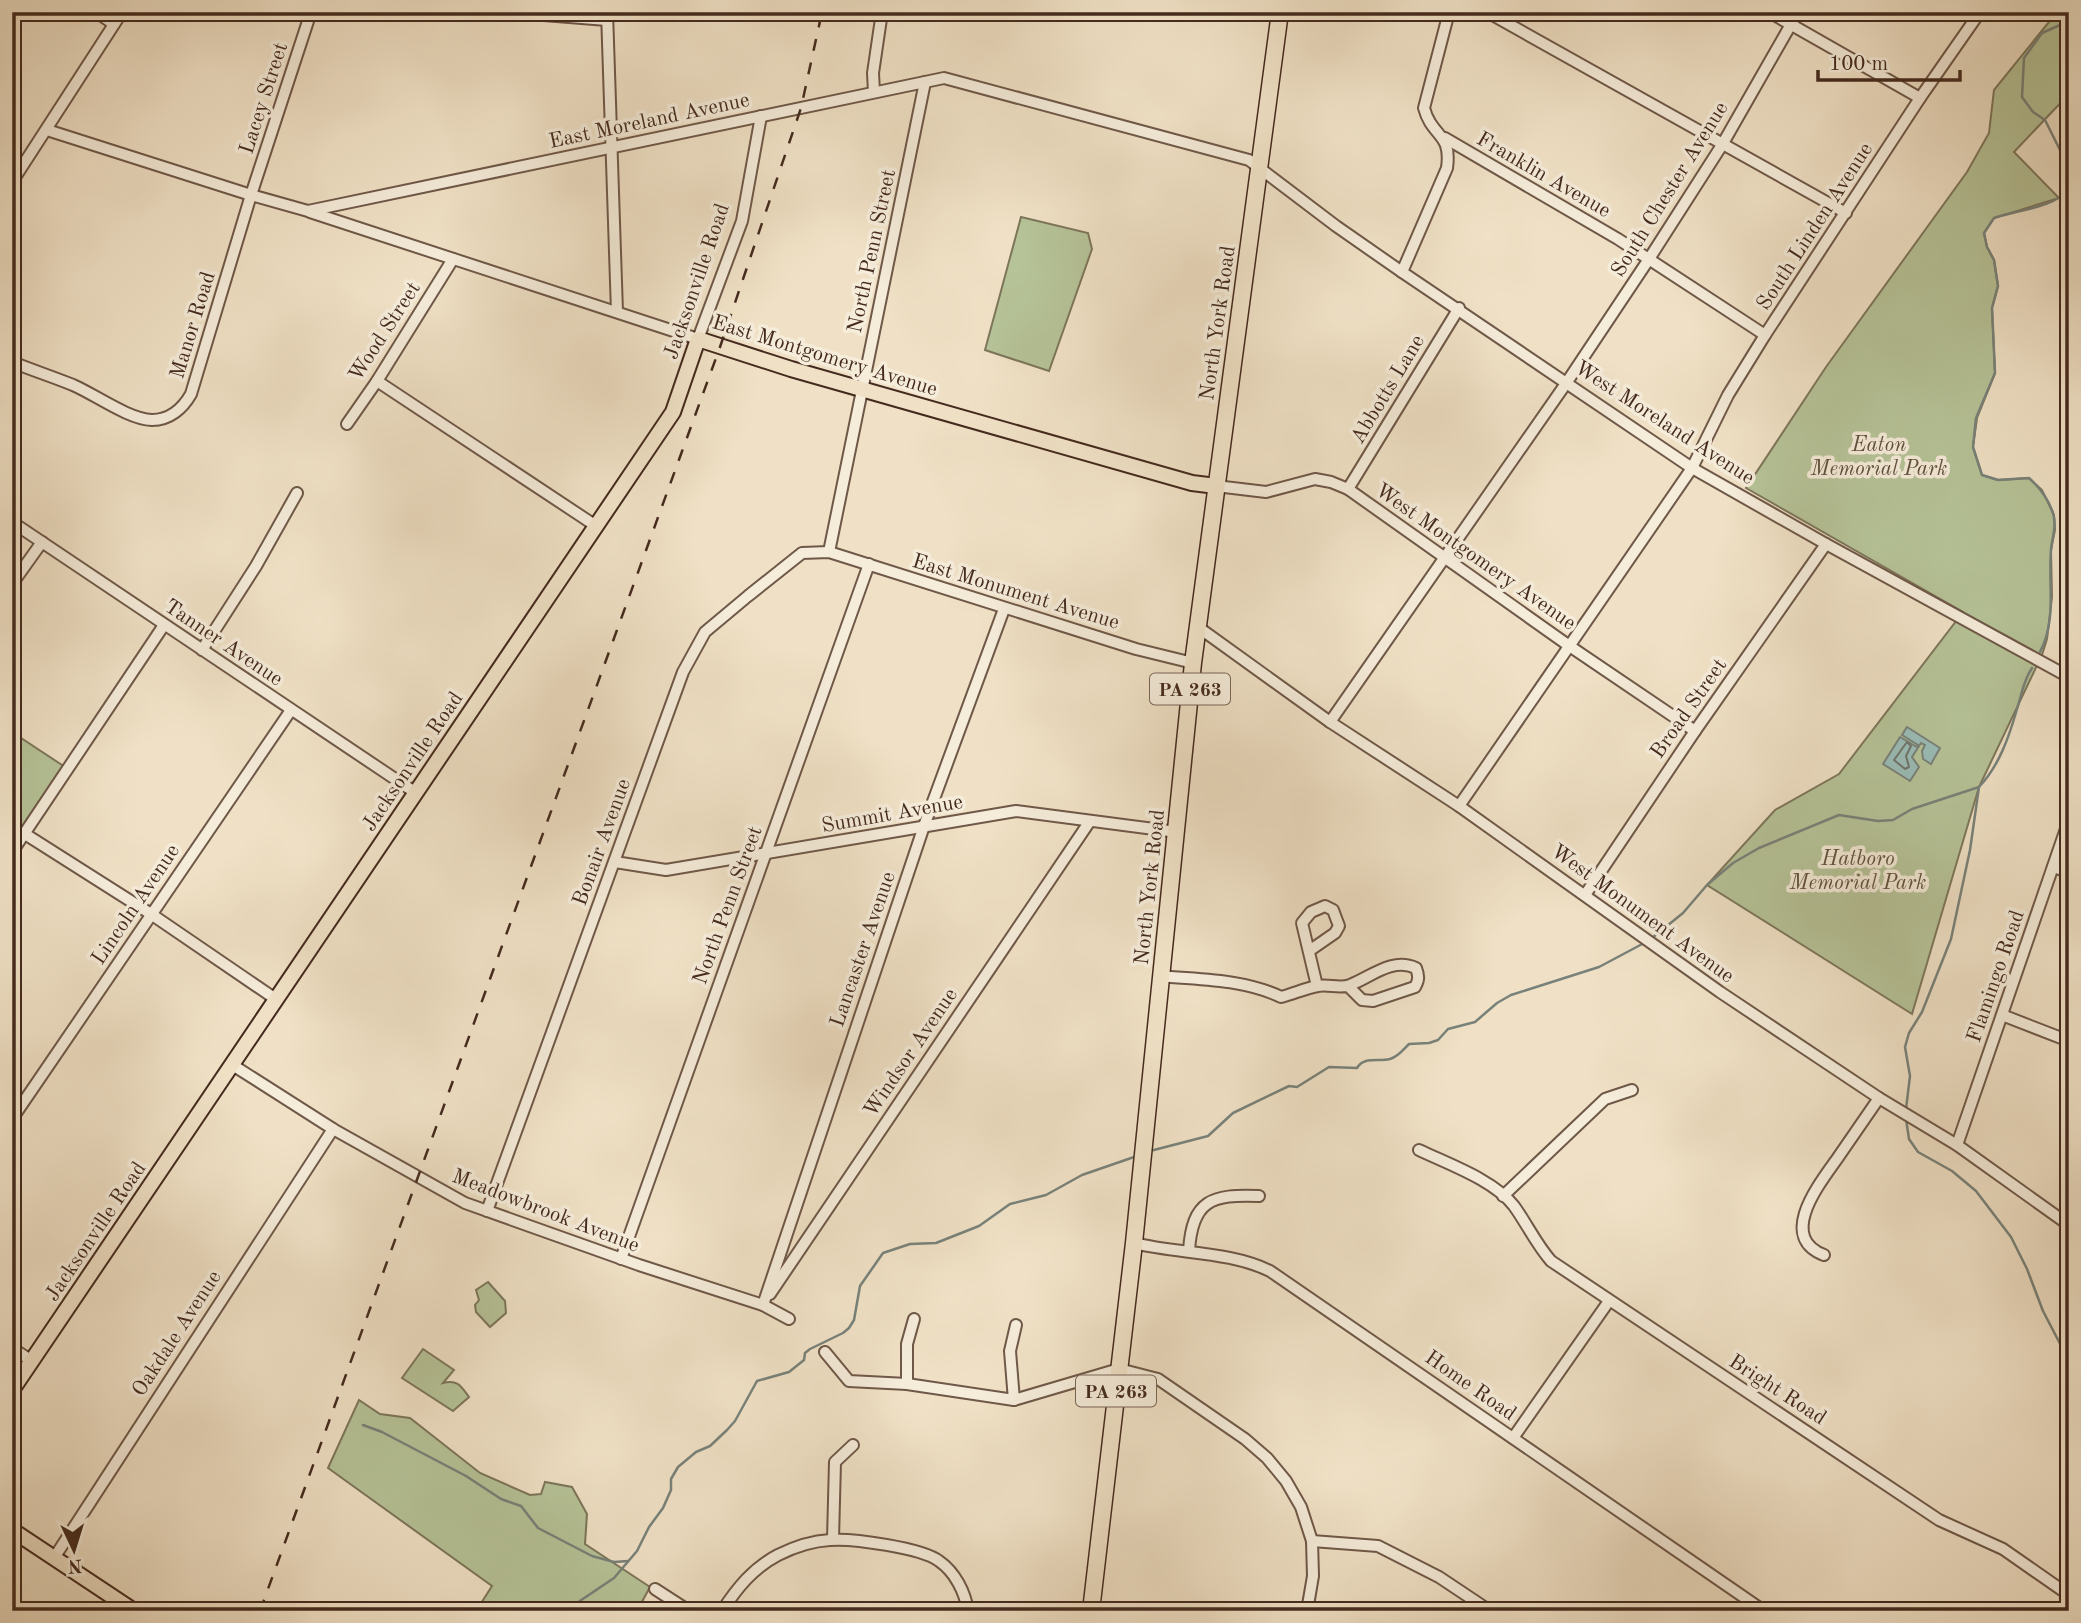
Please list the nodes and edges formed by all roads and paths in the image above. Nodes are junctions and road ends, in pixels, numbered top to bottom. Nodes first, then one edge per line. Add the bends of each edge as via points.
1 (96, 12) edge
2 (122, 12) edge
3 (311, 12) edge
4 (504, 12) edge
5 (882, 12) edge
6 (1280, 12) edge
7 (1449, 12) edge
8 (1487, 12) edge
9 (1769, 12) edge
10 (1798, 12) edge
11 (1980, 12) edge
12 (607, 16) edge
13 (114, 24) junction
14 (1790, 24) junction
15 (925, 82) junction
16 (874, 92) junction
17 (1920, 98) junction
18 (761, 116) junction
19 (47, 130) junction
20 (1445, 138) junction
21 (1723, 145) junction
22 (612, 147) junction
23 (1260, 168) junction
24 (12, 182) edge
25 (251, 195) junction
26 (307, 211) junction
27 (1846, 213) junction
28 (453, 259) junction
29 (1649, 259) junction
30 (1402, 272) junction
31 (1459, 308) junction
32 (618, 313) junction
33 (1765, 335) junction
34 (698, 339) junction
35 (12, 362) edge
36 (377, 381) junction
37 (1567, 382) junction
38 (862, 389) junction
39 (347, 424) dead end
40 (1692, 468) junction
41 (1216, 486) junction
42 (1348, 489) junction
43 (297, 493) dead end
44 (12, 522) edge
45 (596, 526) junction
46 (42, 542) junction
47 (1826, 544) junction
48 (829, 552) junction
49 (1443, 557) junction
50 (869, 564) junction
51 (12, 584) edge
52 (1004, 608) junction
53 (164, 625) junction
54 (1198, 627) junction
55 (1568, 645) junction
56 (202, 650) junction
57 (1193, 663) junction
58 (2069, 677) edge
59 (291, 710) junction
60 (1330, 722) junction
61 (1695, 731) junction
62 (416, 793) junction
63 (1459, 806) junction
64 (2069, 820) edge
65 (1090, 821) junction
66 (924, 826) junction
67 (1177, 832) junction
68 (25, 834) junction
69 (12, 852) edge
70 (766, 854) junction
71 (615, 862) junction
72 (2053, 867) junction
73 (2069, 872) edge
74 (1585, 895) junction
75 (151, 914) junction
76 (1309, 951) dead end
77 (1160, 976) junction
78 (1317, 986) junction
79 (1348, 986) junction
80 (277, 1000) junction
81 (2002, 1015) junction
82 (2069, 1041) edge
83 (231, 1064) junction
84 (1632, 1090) dead end
85 (1879, 1098) junction
86 (12, 1119) edge
87 (333, 1129) junction
88 (1957, 1145) junction
89 (1419, 1150) dead end
90 (1259, 1196) dead end
91 (1503, 1196) junction
92 (487, 1211) junction
93 (2069, 1225) edge
94 (1134, 1243) junction
95 (1189, 1251) junction
96 (1824, 1255) dead end
97 (621, 1259) junction
98 (1609, 1301) junction
99 (763, 1305) junction
100 (789, 1319) dead end
101 (914, 1319) dead end
102 (1016, 1325) dead end
103 (12, 1348) edge
104 (825, 1352) dead end
105 (32, 1361) junction
106 (1119, 1369) junction
107 (907, 1384) junction
108 (12, 1390) edge
109 (1014, 1400) junction
110 (1513, 1438) junction
111 (853, 1445) dead end
112 (12, 1530) edge
113 (833, 1539) junction
114 (1312, 1541) junction
115 (54, 1558) junction
116 (655, 1589) dead end
117 (2069, 1595) edge
118 (969, 1610) edge
119 (134, 1611) edge
120 (689, 1611) edge
121 (722, 1611) edge
122 (983, 1611) edge
123 (1091, 1611) edge
124 (1307, 1611) edge
125 (1490, 1611) edge
126 (1764, 1611) edge

1 - 13 street
2 - 13 street
3 - 25 street, Lacey Street
4 - 12 street
5 - 16 street
6 - 23 highway, PA 263
7 - 20 street via 1424,108 1427,120
8 - 21 street
9 - 14 street
10 - 14 street, South Chester Avenue
11 - 17 street, South Linden Avenue
12 - 22 street
13 - 19 street
14 - 17 street
14 - 21 street, South Chester Avenue
15 - 16 street, East Moreland Avenue
15 - 23 street, East Moreland Avenue via 957,81 1249,160
15 - 38 street, North Penn Street
16 - 18 street, East Moreland Avenue
17 - 27 street, South Linden Avenue
18 - 22 street, East Moreland Avenue
18 - 34 street, Jacksonville Road via 742,221
19 - 24 street
19 - 25 street, East Moreland Avenue
20 - 29 street, Franklin Avenue
20 - 30 street via 1447,168
21 - 27 street
21 - 29 street, South Chester Avenue
22 - 26 street, East Moreland Avenue
22 - 32 street
23 - 30 street, West Moreland Avenue
23 - 41 highway, North York Road / PA 263
25 - 26 street, East Moreland Avenue
25 - 35 street, Manor Road via 191,394 176,412 152,420 139,417
26 - 28 street, East Montgomery Avenue
27 - 33 street, South Linden Avenue
28 - 32 street, East Montgomery Avenue
28 - 36 street, Wood Street
29 - 33 street, Franklin Avenue
29 - 37 street, South Chester Avenue
30 - 31 street, West Moreland Avenue
31 - 37 street, West Moreland Avenue
31 - 42 street, Abbotts Lane
32 - 34 street, East Montgomery Avenue
33 - 40 street, South Linden Avenue via 1728,395
34 - 38 main road, East Montgomery Avenue
34 - 45 main road, Jacksonville Road via 673,412
36 - 39 street, Wood Street
36 - 45 street
37 - 40 street, West Moreland Avenue
37 - 49 street, South Chester Avenue
38 - 41 main road, East Montgomery Avenue
38 - 48 street, North Penn Street
40 - 47 street, West Moreland Avenue
40 - 55 street, South Linden Avenue
41 - 42 street, West Montgomery Avenue via 1266,492 1315,479
41 - 54 highway, North York Road / PA 263
42 - 49 street, West Montgomery Avenue
43 - 56 street
44 - 46 street, Tanner Avenue
45 - 62 main road, Jacksonville Road
46 - 51 street
46 - 53 street, Tanner Avenue
47 - 58 street, West Moreland Avenue
47 - 61 street, Broad Street
48 - 50 street, East Monument Avenue
48 - 71 street, Bonair Avenue via 802,554 705,632 683,672
49 - 55 street, West Montgomery Avenue
49 - 60 street, South Chester Avenue
50 - 52 street, East Monument Avenue
50 - 70 street, North Penn Street
52 - 57 street, East Monument Avenue
52 - 66 street, Lancaster Avenue
53 - 56 street, Tanner Avenue
53 - 68 street
54 - 57 highway, North York Road / PA 263
54 - 60 street, West Monument Avenue
55 - 61 street, West Montgomery Avenue
55 - 63 street, South Linden Avenue
56 - 59 street, Tanner Avenue
57 - 67 highway, North York Road / PA 263
59 - 62 street, Tanner Avenue
59 - 75 street, Lincoln Avenue
60 - 63 street, West Monument Avenue
61 - 74 street, Broad Street
62 - 80 main road, Jacksonville Road
63 - 74 street, West Monument Avenue
64 - 72 street, Flamingo Road
65 - 66 street, Summit Avenue via 1016,811
65 - 67 street, Summit Avenue
65 - 99 street, Windsor Avenue
66 - 70 street, Summit Avenue
66 - 99 street, Lancaster Avenue
67 - 77 highway, North York Road / PA 263
68 - 69 street
68 - 75 street
70 - 71 street, Summit Avenue via 666,870
70 - 97 street, North Penn Street
71 - 92 street, Bonair Avenue
72 - 73 street
72 - 81 street, Flamingo Road
74 - 85 street, West Monument Avenue
75 - 80 street
75 - 86 street, Lincoln Avenue
76 - 78 street
77 - 78 street via 1244,984 1281,997
77 - 94 highway, North York Road / PA 263
78 - 79 street
79 - 79 street via 1395,965 1409,965 1418,974 1415,987 1373,1001 1362,1000
80 - 83 main road, Jacksonville Road
81 - 82 street
81 - 88 street, Flamingo Road
83 - 87 street, Meadowbrook Avenue
83 - 105 main road, Jacksonville Road
84 - 91 street via 1605,1099
85 - 88 street, West Monument Avenue
85 - 96 street via 1807,1208 1804,1238
87 - 92 street, Meadowbrook Avenue via 436,1189
87 - 115 street, Oakdale Avenue
88 - 93 street, West Monument Avenue
89 - 91 street, Bright Road
90 - 95 street via 1209,1202 1192,1222
91 - 98 street, Bright Road via 1551,1261
92 - 97 street, Meadowbrook Avenue
94 - 95 street, Home Road
94 - 106 highway, North York Road / PA 263
95 - 110 street, Home Road via 1270,1271
97 - 99 street, Meadowbrook Avenue
98 - 110 street
98 - 117 street, Bright Road via 1939,1520 2003,1549
99 - 100 street, Meadowbrook Avenue
101 - 107 street via 907,1343
102 - 109 street via 1010,1351
103 - 105 street
104 - 107 street via 849,1381
105 - 108 main road, Jacksonville Road
106 - 109 street
106 - 114 street via 1158,1379 1267,1458 1301,1507
106 - 123 highway, North York Road / PA 263
107 - 109 street
110 - 126 street, Home Road
111 - 113 street via 835,1462
112 - 115 main road
113 - 118 street via 927,1553 953,1574
113 - 121 street via 791,1549 765,1562 743,1581
114 - 124 street
114 - 125 street via 1378,1546 1439,1577
115 - 119 main road
116 - 120 street
118 - 122 street

